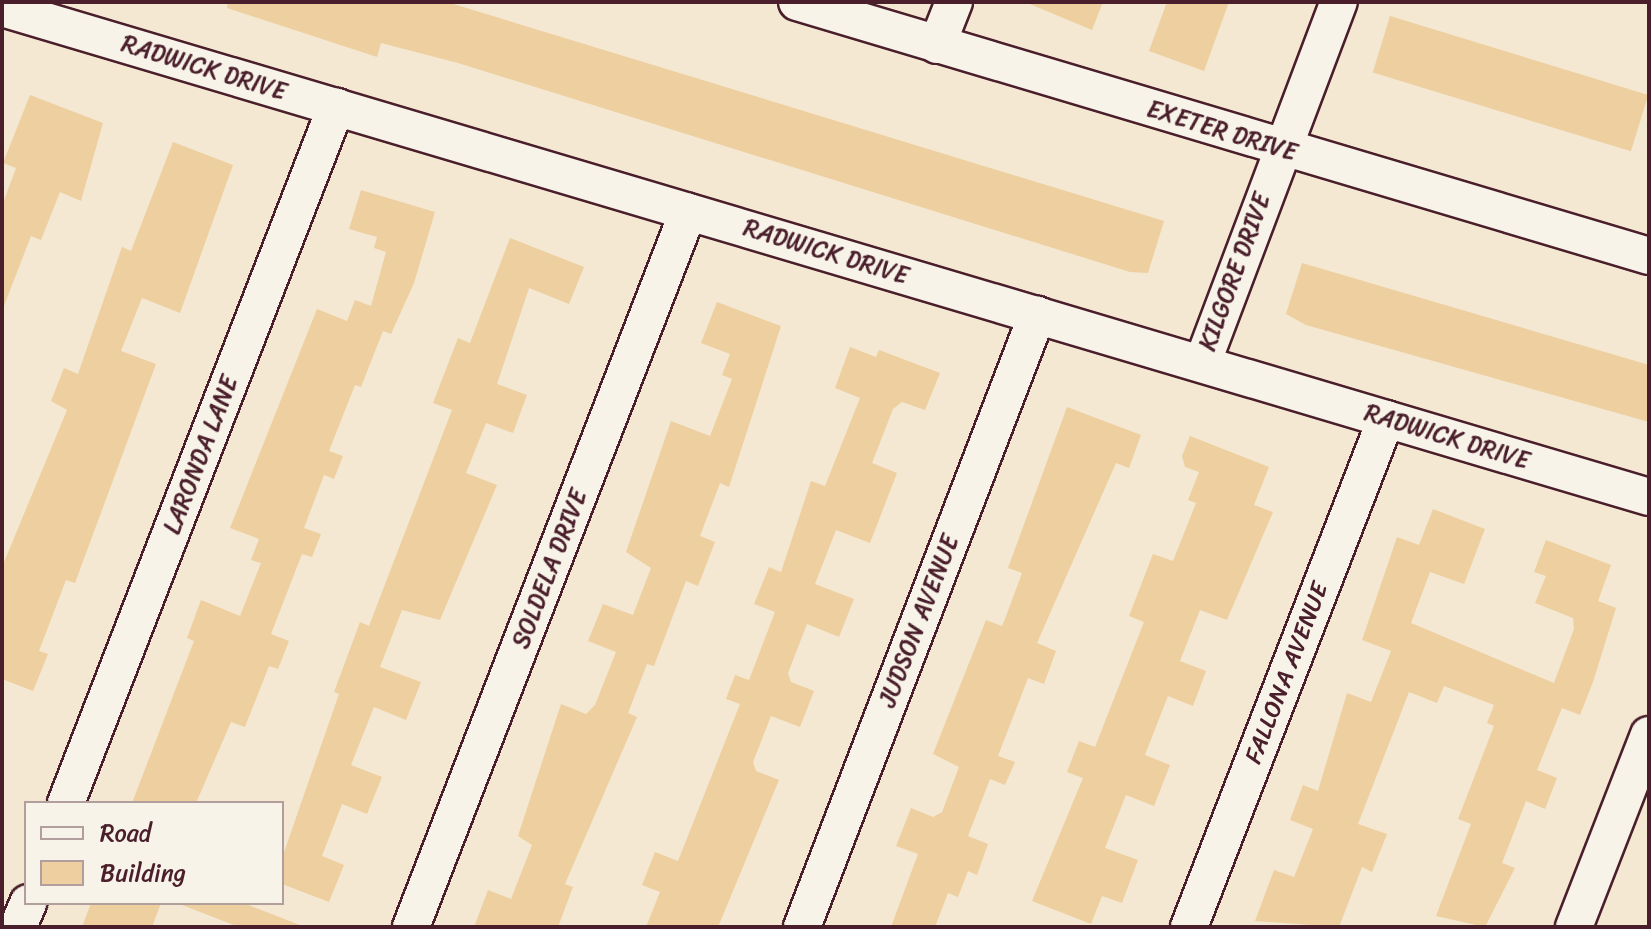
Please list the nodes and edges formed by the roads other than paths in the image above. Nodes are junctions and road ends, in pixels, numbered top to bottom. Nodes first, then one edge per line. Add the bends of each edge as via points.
1 (797, 2) edge
2 (954, 2) edge
3 (1339, 2) edge
4 (2, 8) edge
5 (937, 45) junction
6 (336, 107) junction
7 (1281, 149) junction
8 (688, 212) junction
9 (1649, 256) edge
10 (1037, 315) junction
11 (1202, 364) junction
12 (1386, 419) junction
13 (1649, 497) edge
14 (1649, 735) edge
15 (67, 801) edge
16 (27, 905) edge
17 (18, 927) edge
18 (411, 927) edge
19 (802, 927) edge
20 (1189, 927) edge
21 (1574, 927) edge

1 - 5 street, EXETER DRIVE
2 - 5 street
3 - 7 street, KILGORE DRIVE
4 - 6 street, RADWICK DRIVE
5 - 7 street, EXETER DRIVE
6 - 8 street, RADWICK DRIVE
6 - 15 street, LARONDA LANE
7 - 9 street, EXETER DRIVE
7 - 11 street, KILGORE DRIVE
8 - 10 street, RADWICK DRIVE
8 - 18 street, SOLDELA DRIVE
10 - 11 street, RADWICK DRIVE
10 - 19 street, JUDSON AVENUE
11 - 12 street, RADWICK DRIVE
12 - 13 street, RADWICK DRIVE
12 - 20 street, FALLONA AVENUE
14 - 21 street
16 - 17 street

